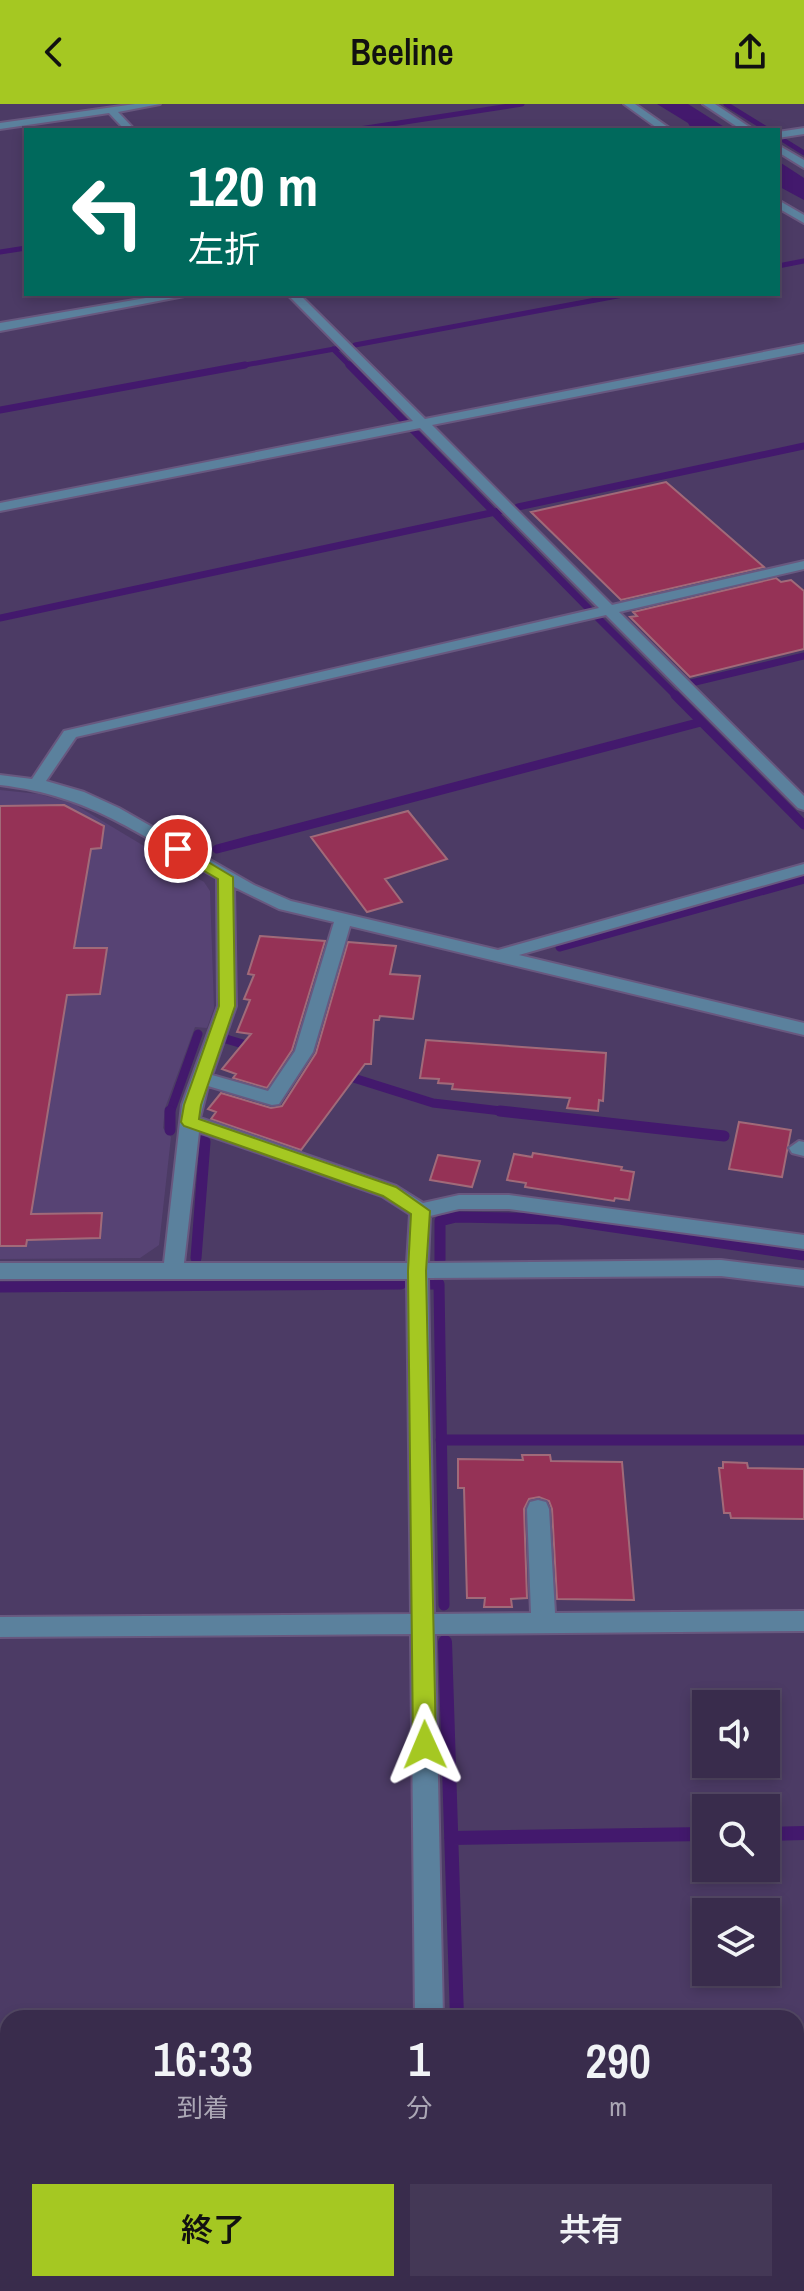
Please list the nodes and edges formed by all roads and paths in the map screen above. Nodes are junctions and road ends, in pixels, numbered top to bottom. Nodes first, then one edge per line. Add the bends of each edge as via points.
1 (155, 104) edge
2 (629, 104) edge
3 (708, 104) edge
4 (111, 110) junction
5 (0, 126) edge
6 (128, 128) edge
7 (664, 128) edge
8 (746, 128) edge
9 (804, 131) edge
10 (780, 135) edge
11 (780, 149) edge
12 (804, 165) edge
13 (780, 204) edge
14 (804, 220) edge
15 (178, 296) edge
16 (295, 296) edge
17 (0, 327) edge
18 (804, 348) edge
19 (424, 423) junction
20 (0, 507) edge
21 (804, 565) edge
22 (609, 610) junction
23 (0, 780) edge
24 (37, 783) junction
25 (804, 805) edge
26 (804, 869) edge
27 (225, 877) junction
28 (343, 920) junction
29 (497, 956) junction
30 (804, 1029) edge
31 (202, 1078) junction
32 (190, 1122) junction
33 (420, 1211) junction
34 (804, 1242) edge
35 (0, 1271) edge
36 (173, 1271) junction
37 (417, 1271) junction
38 (804, 1278) edge
39 (538, 1509) dead end
40 (804, 1621) edge
41 (544, 1623) junction
42 (423, 1624) junction
43 (0, 1627) edge
44 (429, 2010) edge

1 - 4 street
2 - 7 street
3 - 8 street
4 - 5 street
4 - 6 street
9 - 10 street
11 - 12 street
13 - 14 street
15 - 17 street
16 - 19 street
18 - 19 street
19 - 20 street
19 - 22 street
21 - 22 street
22 - 24 street via 70,734
22 - 25 street
23 - 24 street
24 - 27 street via 94,800
26 - 29 street
27 - 28 street via 285,905
27 - 31 street via 227,1006
28 - 29 street
28 - 31 street via 304,1052 272,1099
29 - 30 street
31 - 32 street
32 - 33 street via 389,1191
32 - 36 street
33 - 34 street via 459,1202 509,1202
33 - 37 street
35 - 36 street
36 - 37 street
37 - 38 street via 721,1268
37 - 42 street
39 - 41 street
40 - 41 street
41 - 42 street
42 - 43 street
42 - 44 street

